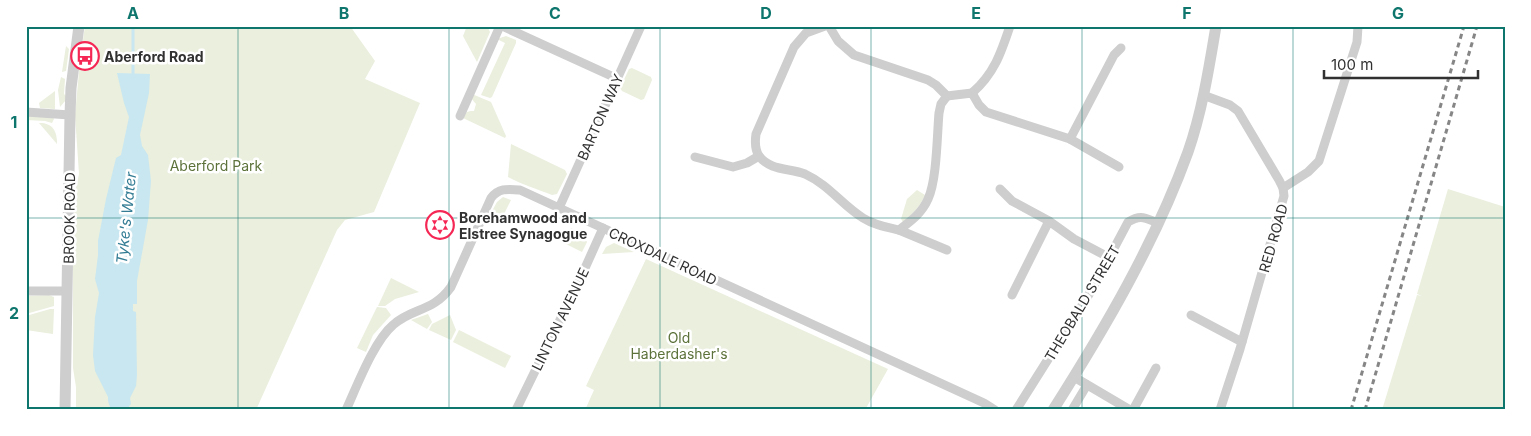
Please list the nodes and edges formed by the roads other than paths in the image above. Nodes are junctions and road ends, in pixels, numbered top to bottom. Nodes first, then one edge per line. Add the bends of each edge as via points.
1 (79, 26) edge
2 (501, 26) edge
3 (641, 26) edge
4 (825, 26) edge
5 (829, 26) edge
6 (1010, 26) edge
7 (1216, 26) edge
8 (1358, 26) edge
9 (1120, 48) dead end
10 (618, 79) junction
11 (972, 93) junction
12 (1203, 95) junction
13 (947, 96) junction
14 (26, 112) edge
15 (70, 115) junction
16 (460, 116) dead end
17 (1070, 139) junction
18 (759, 156) junction
19 (695, 157) dead end
20 (1119, 167) dead end
21 (1283, 188) junction
22 (1000, 189) dead end
23 (559, 208) junction
24 (1049, 221) junction
25 (1158, 223) junction
26 (603, 228) junction
27 (899, 230) junction
28 (946, 250) dead end
29 (1110, 258) junction
30 (67, 291) junction
31 (26, 292) edge
32 (1012, 295) dead end
33 (1191, 315) dead end
34 (1242, 342) junction
35 (1156, 368) dead end
36 (1074, 377) junction
37 (1087, 385) junction
38 (65, 410) edge
39 (346, 410) edge
40 (516, 410) edge
41 (995, 410) edge
42 (1016, 410) edge
43 (1053, 410) edge
44 (1072, 410) edge
45 (1131, 410) edge
46 (1220, 410) edge

1 - 15 street, BROOK ROAD
2 - 10 street
2 - 16 street
3 - 10 street, BARTON WAY
4 - 18 street via 806,34 794,48 756,134
5 - 13 street via 854,55 928,80
6 - 11 street via 990,74
7 - 12 street, THEOBALD STREET
8 - 21 street via 1357,42 1319,161
9 - 17 street
10 - 23 street, BARTON WAY
11 - 13 street
11 - 17 street via 986,112
12 - 21 street, RED ROAD via 1238,110
12 - 25 street, THEOBALD STREET via 1188,151
13 - 27 street via 939,113 929,198 914,219
14 - 15 street
15 - 30 street, BROOK ROAD
17 - 20 street
18 - 19 street via 734,167
18 - 27 street via 772,166 803,173 821,183 864,219
21 - 34 street, RED ROAD via 1284,202
22 - 24 street via 1012,201
23 - 26 street, CROXDALE ROAD
23 - 39 street, CROXDALE ROAD via 520,190 495,193 451,288 433,305 402,318 381,337
24 - 29 street
24 - 32 street
25 - 29 street, THEOBALD STREET via 1143,217 1128,222
25 - 36 street, THEOBALD STREET via 1125,290
26 - 40 street, LINTON AVENUE
26 - 41 street, CROXDALE ROAD
27 - 28 street
29 - 42 street, THEOBALD STREET
30 - 31 street
30 - 38 street, BROOK ROAD
33 - 34 street
34 - 46 street, RED ROAD
35 - 45 street
36 - 37 street
36 - 43 street, THEOBALD STREET
37 - 44 street
37 - 45 street

